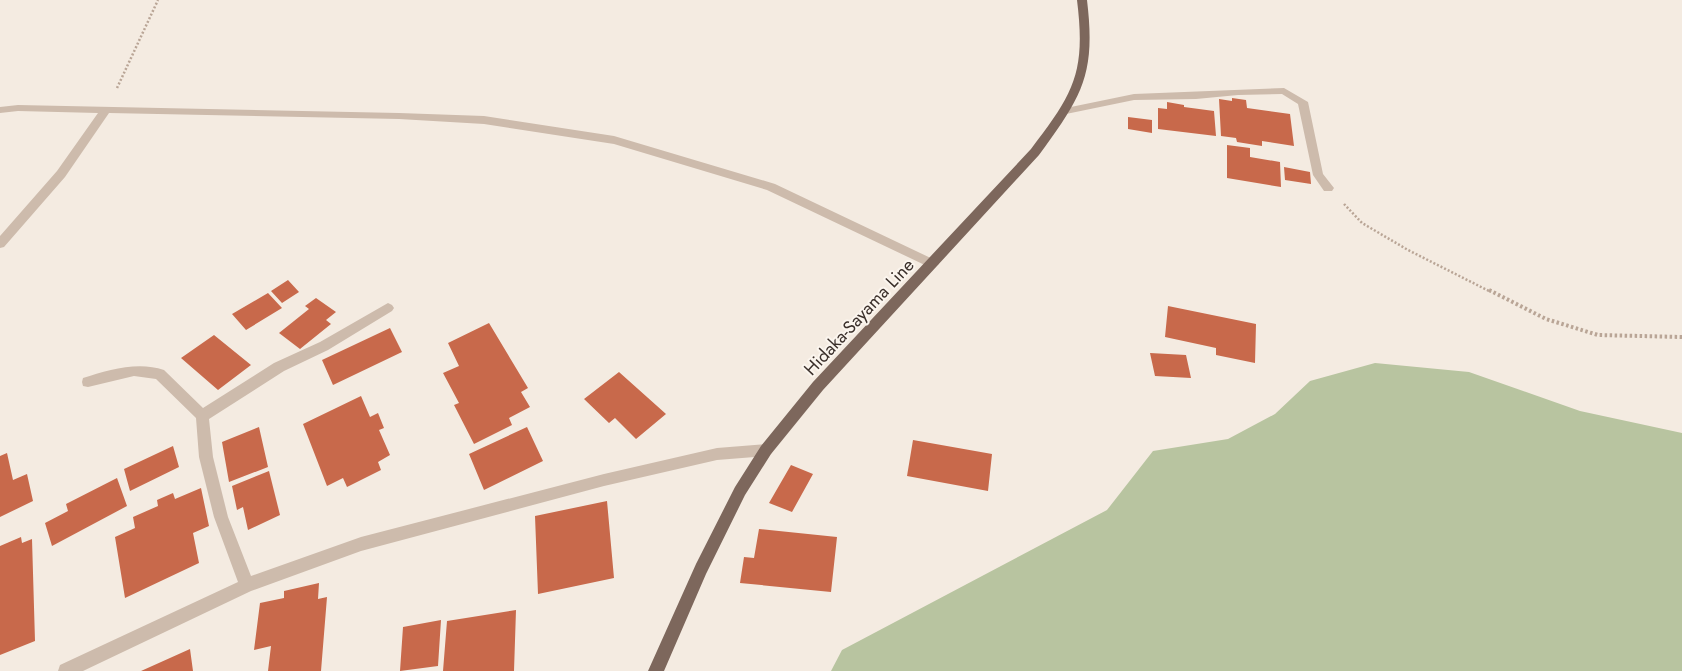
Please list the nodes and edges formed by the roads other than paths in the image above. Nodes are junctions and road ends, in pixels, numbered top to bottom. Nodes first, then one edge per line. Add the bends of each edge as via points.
1 (1082, 0) edge
2 (0, 110) edge
3 (105, 111) junction
4 (1066, 111) junction
5 (1328, 188) road end
6 (0, 244) edge
7 (933, 264) junction
8 (388, 308) dead end
9 (88, 382) dead end
10 (202, 416) junction
11 (766, 450) junction
12 (248, 584) junction
13 (66, 671) edge
14 (656, 671) edge

1 - 4 main road, Hidaka-Sayama Line via 1087,49 1084,70
2 - 3 street
3 - 6 street via 61,174
3 - 7 street via 484,120 614,140 771,187
4 - 5 street via 1134,97 1284,91 1303,102 1318,175
4 - 7 main road, Hidaka-Sayama Line via 1035,152
7 - 11 main road, Hidaka-Sayama Line via 818,386
8 - 10 street via 324,346 279,367
9 - 10 street via 134,371 159,374
10 - 12 street via 206,458 221,517
11 - 12 street via 717,454 595,483 362,544
11 - 14 main road, Hidaka-Sayama Line via 740,491
12 - 13 street

